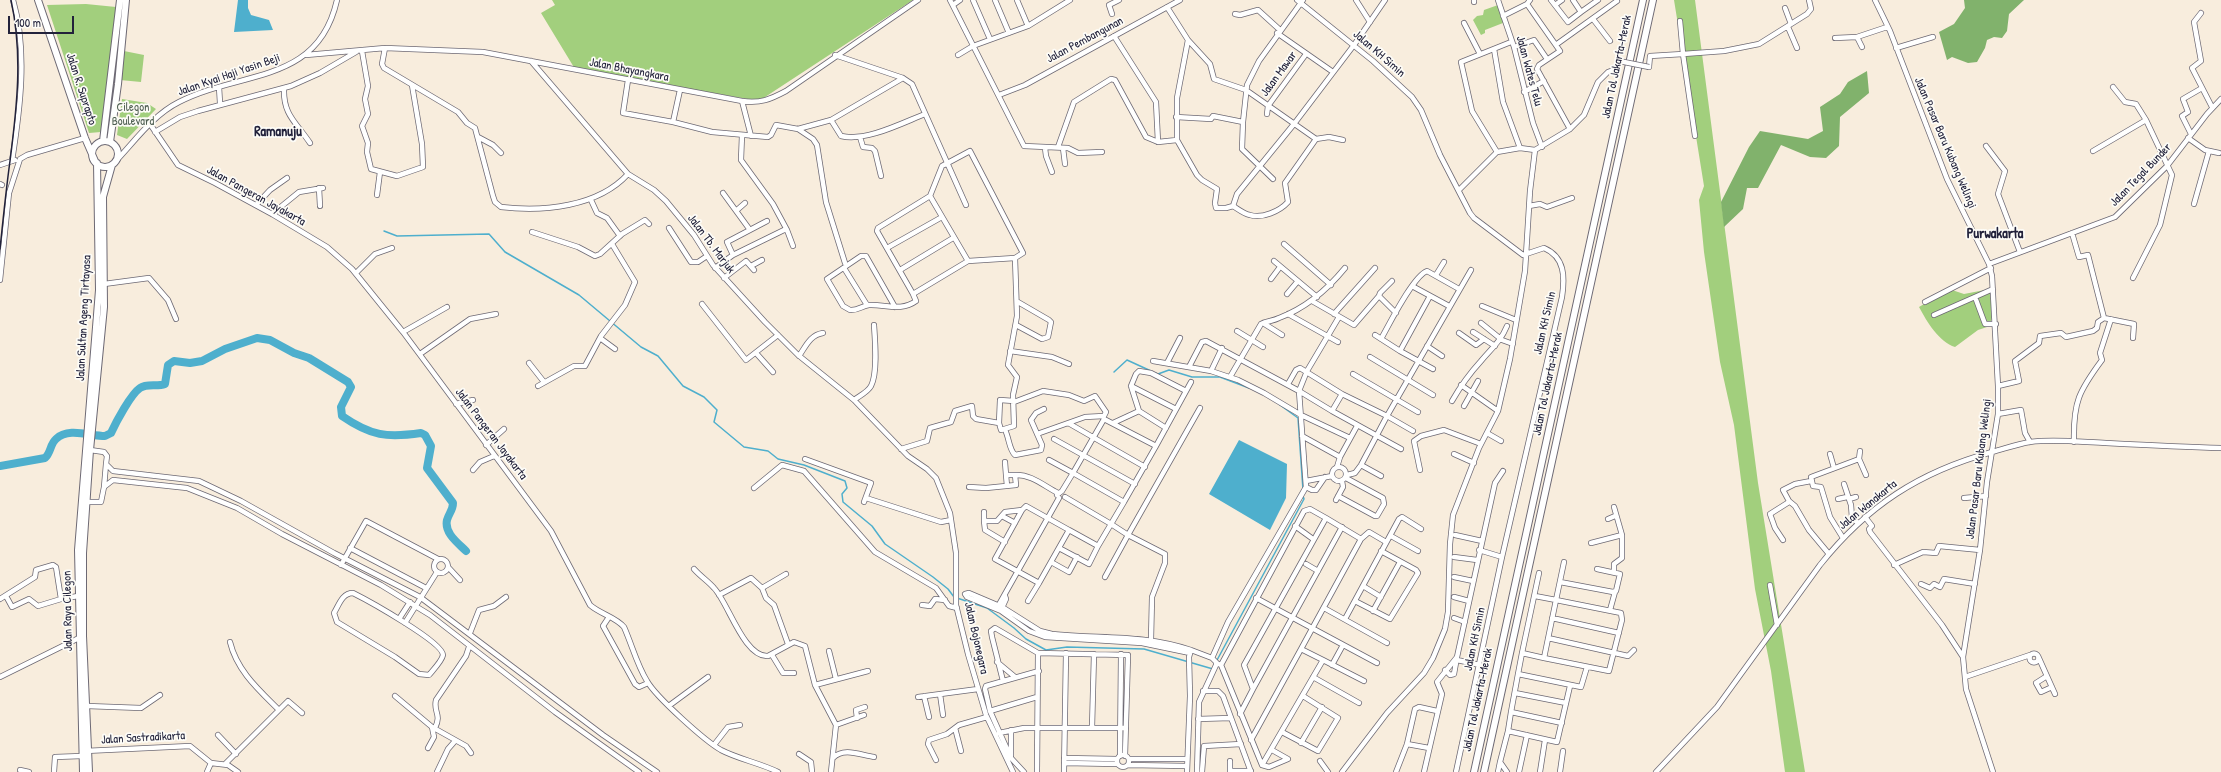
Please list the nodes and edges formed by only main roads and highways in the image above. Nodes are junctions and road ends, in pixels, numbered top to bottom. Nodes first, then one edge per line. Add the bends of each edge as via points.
1 (38, 0) edge
2 (120, 0) edge
3 (126, 0) edge
4 (1643, 0) edge
5 (1653, 0) edge
6 (103, 141) junction
7 (110, 142) junction
8 (96, 162) junction
9 (114, 164) junction
10 (90, 431) junction
11 (88, 450) junction
12 (81, 637) junction
13 (84, 752) junction
14 (83, 772) edge
15 (89, 772) edge
16 (1474, 772) edge
17 (1484, 772) edge

1 - 8 highway, Jalan R. Suprapto via 85,138
2 - 6 highway
3 - 7 highway
4 - 16 highway, Jalan Tol Jakarta–Merak
5 - 17 highway, Jalan Tol Jakarta–Merak
6 - 7 highway
6 - 8 highway via 93,152
7 - 9 highway via 118,150
8 - 9 highway via 106,167
8 - 10 highway, Jalan Sultan Ageng Tirtayasa via 99,290
9 - 10 highway, Jalan Sultan Ageng Tirtayasa via 103,197 104,284 101,354
10 - 11 highway, Jalan Sultan Ageng Tirtayasa
11 - 12 highway, Jalan Raya Cilegon
11 - 12 highway, Jalan Raya Cilegon via 78,550
12 - 13 highway, Jalan Raya Cilegon
12 - 13 highway, Jalan Raya Cilegon via 87,706
13 - 14 highway, Jalan Raya Cilegon
13 - 15 highway, Jalan Raya Cilegon

